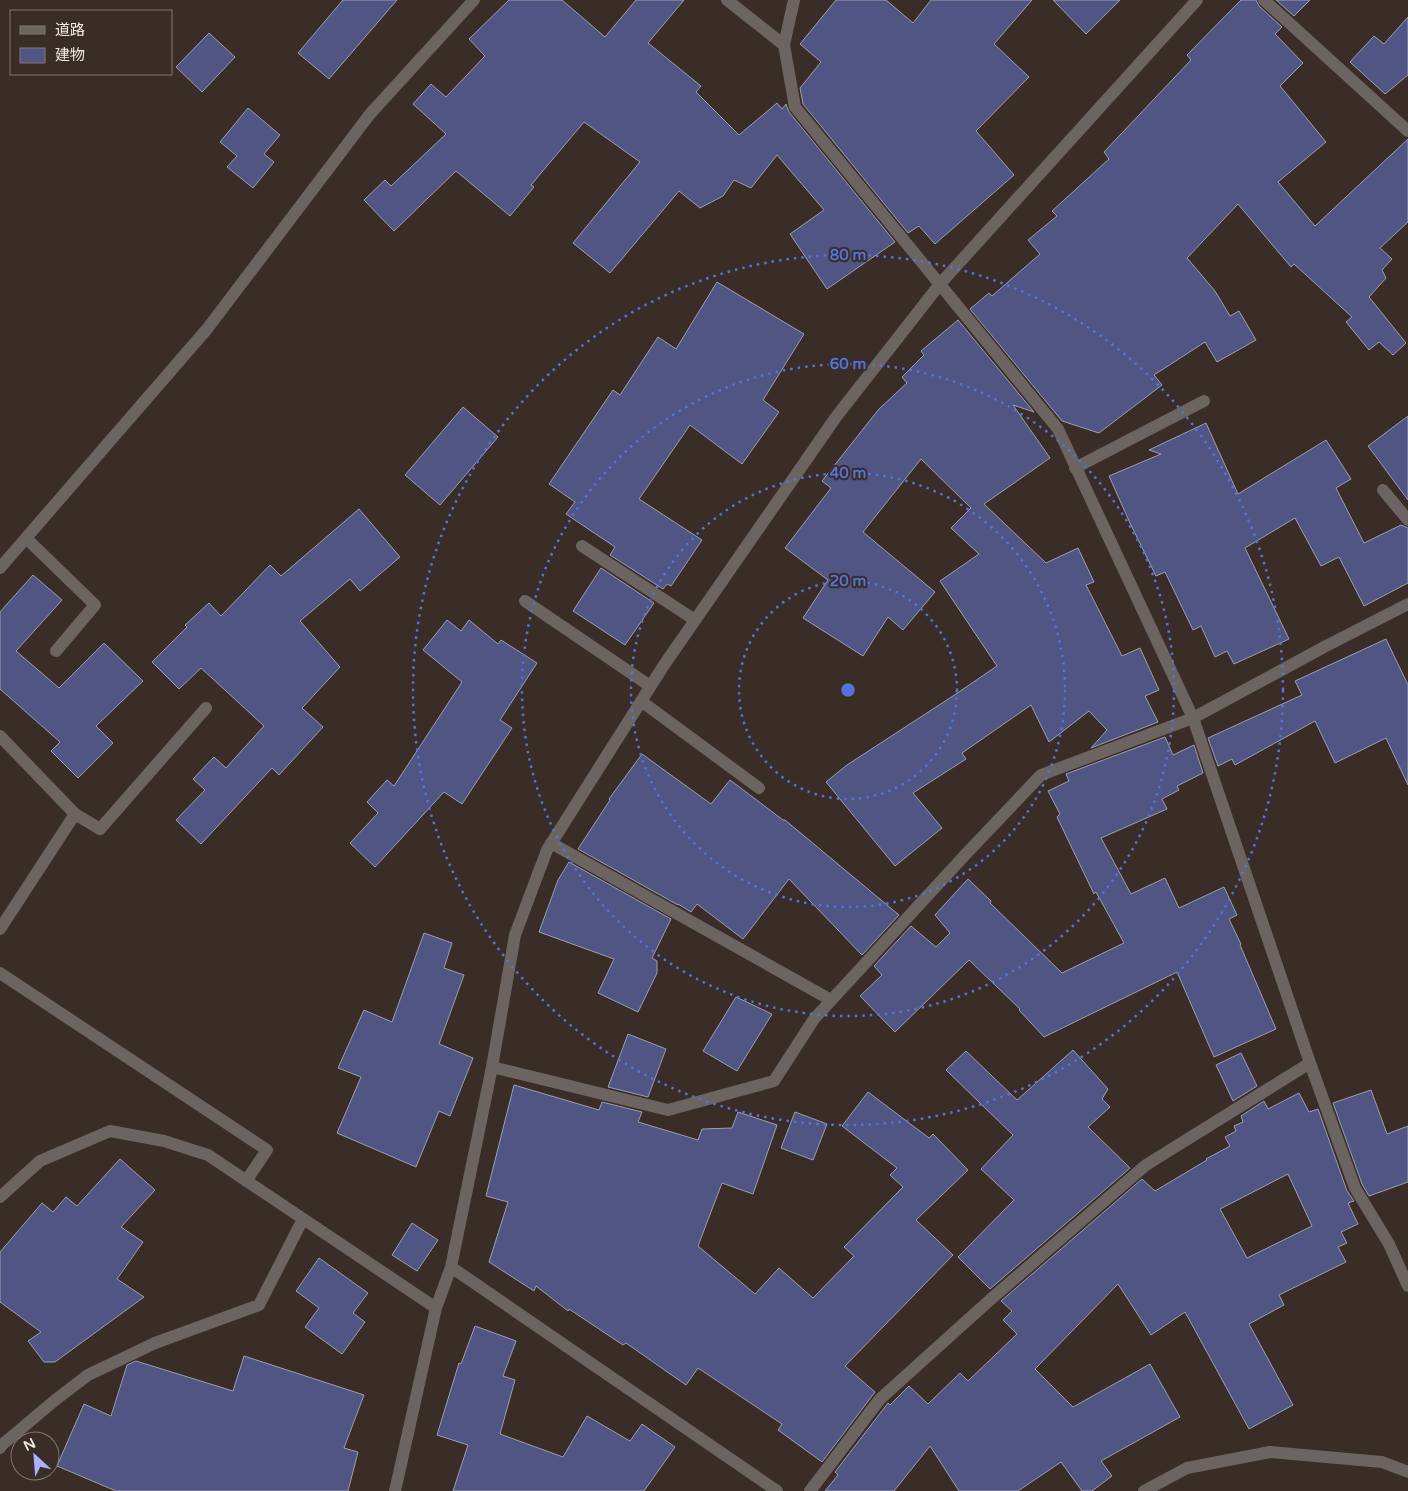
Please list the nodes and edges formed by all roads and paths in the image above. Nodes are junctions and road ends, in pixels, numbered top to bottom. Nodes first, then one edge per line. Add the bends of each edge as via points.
1 (474, 0) edge
2 (727, 0) edge
3 (794, 0) edge
4 (1264, 0) edge
5 (1193, 1) edge
6 (784, 45) junction
7 (1408, 131) edge
8 (940, 284) junction
9 (1204, 401) dead end
10 (1075, 468) junction
11 (1383, 490) dead end
12 (1408, 520) edge
13 (26, 538) junction
14 (582, 546) dead end
15 (1, 564) edge
16 (525, 601) dead end
17 (1408, 604) edge
18 (695, 620) junction
19 (56, 651) dead end
20 (650, 686) junction
21 (641, 701) junction
22 (206, 708) dead end
23 (1193, 718) junction
24 (0, 736) edge
25 (759, 788) dead end
26 (74, 814) junction
27 (551, 843) junction
28 (0, 929) edge
29 (0, 973) edge
30 (831, 1000) junction
31 (1310, 1062) junction
32 (492, 1066) junction
33 (246, 1181) junction
34 (0, 1197) edge
35 (303, 1219) junction
36 (451, 1267) junction
37 (1408, 1286) edge
38 (436, 1308) junction
39 (0, 1448) edge
40 (1408, 1472) edge
41 (395, 1491) edge
42 (777, 1491) edge
43 (810, 1491) edge
44 (1144, 1491) edge

1 - 13 street via 370,114 207,329
2 - 6 street
3 - 6 street
4 - 7 street
5 - 8 street
6 - 8 street via 796,107
8 - 10 street via 1058,429
8 - 18 street via 836,417
9 - 10 street
10 - 23 street
11 - 12 street
13 - 15 street
13 - 19 street via 95,605
14 - 18 street
16 - 20 street
17 - 23 street
18 - 20 street
20 - 21 street
21 - 25 street
21 - 27 street
22 - 26 street via 100,829
23 - 30 street via 1041,775
23 - 31 street
24 - 26 street
26 - 28 street
27 - 30 street
27 - 32 street via 516,935
29 - 33 street via 267,1150
30 - 32 street via 814,1019 774,1081 668,1110
31 - 37 street via 1356,1188 1389,1244
31 - 43 street via 1146,1165 880,1399
32 - 36 street
33 - 34 street via 208,1155 164,1140 110,1131 40,1161
33 - 35 street
35 - 38 street
35 - 39 street via 259,1305 155,1343 88,1375
36 - 38 street
36 - 42 street
38 - 41 street
40 - 44 street via 1382,1462 1270,1452 1187,1468

